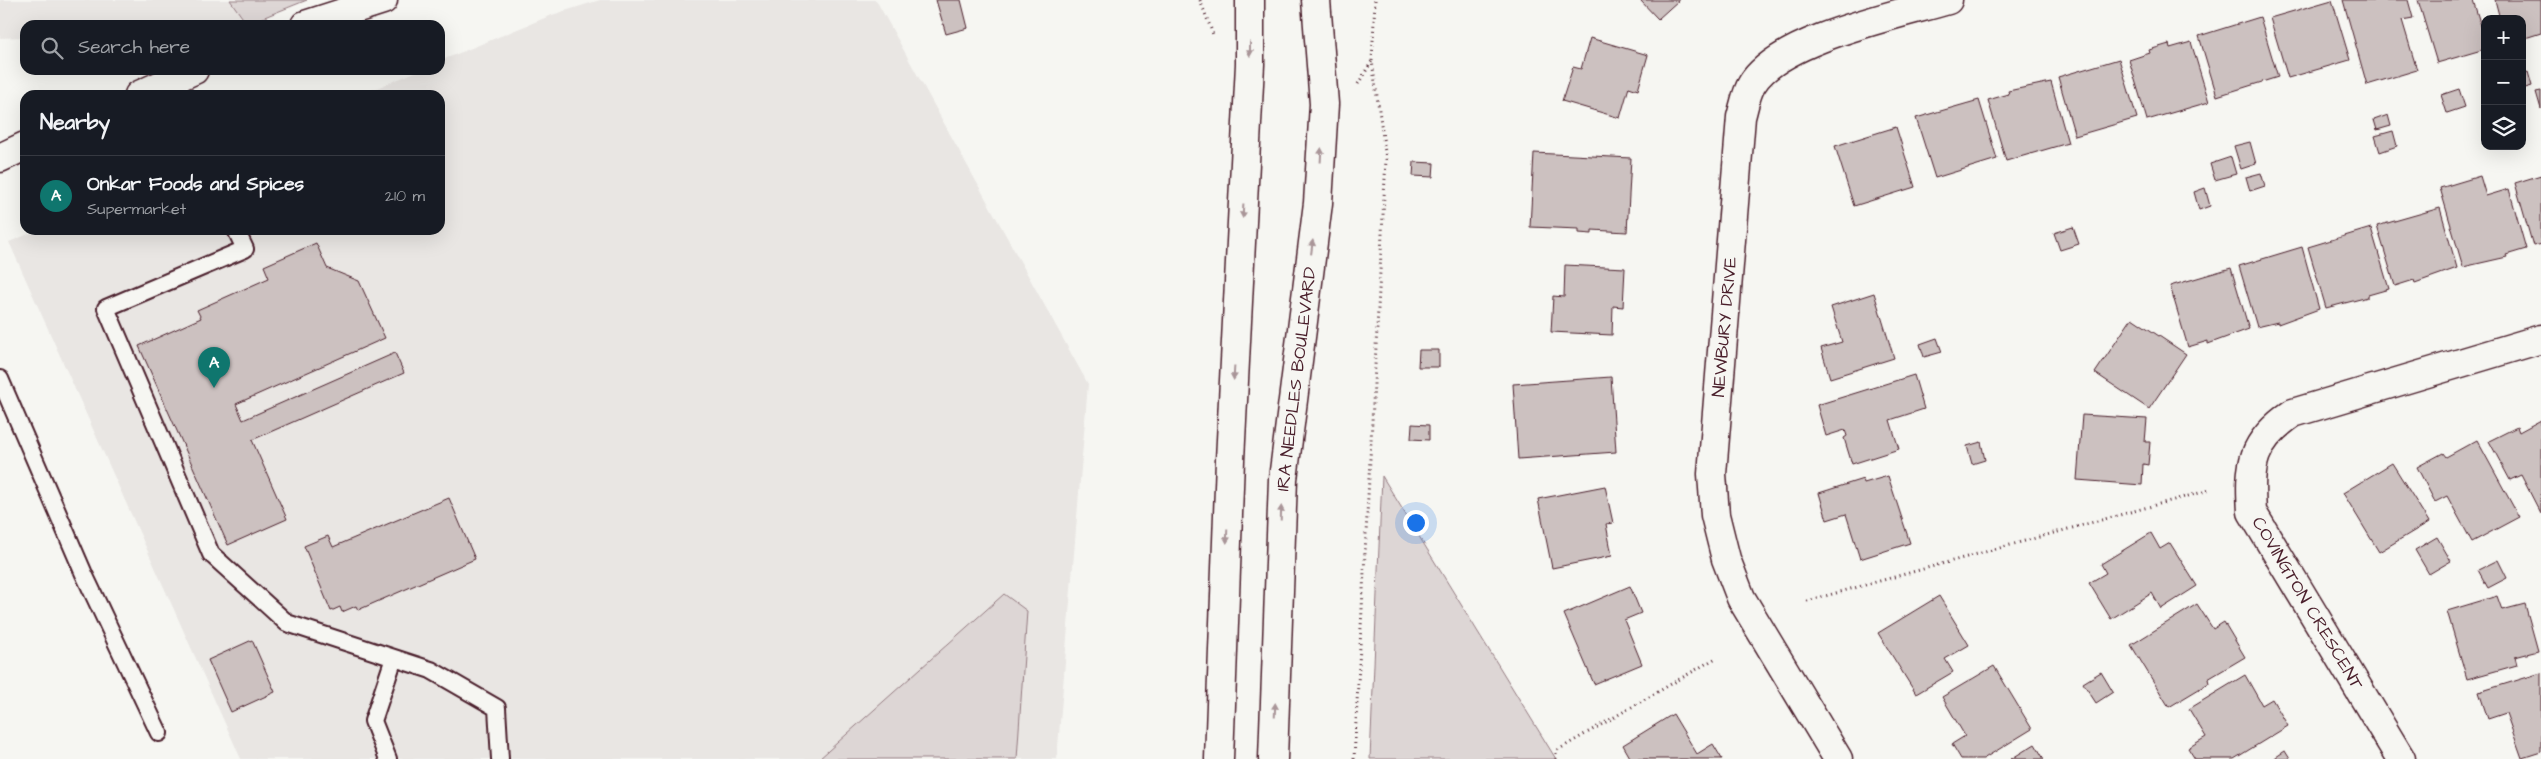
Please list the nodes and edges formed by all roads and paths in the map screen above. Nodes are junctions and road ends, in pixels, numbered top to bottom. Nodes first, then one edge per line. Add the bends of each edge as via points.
1 (383, 0) edge
2 (1200, 0) edge
3 (1250, 0) edge
4 (1316, 0) edge
5 (1375, 0) edge
6 (1948, 0) edge
7 (321, 20) edge
8 (1207, 24) dead end
9 (180, 82) edge
10 (155, 90) edge
11 (20, 148) edge
12 (0, 158) edge
13 (238, 235) edge
14 (2541, 338) edge
15 (0, 379) edge
16 (2210, 490) dead end
17 (1807, 601) dead end
18 (394, 658) junction
19 (1716, 658) dead end
20 (159, 733) dead end
21 (388, 759) edge
22 (500, 759) edge
23 (1219, 759) edge
24 (1273, 759) edge
25 (1354, 759) edge
26 (1556, 759) edge
27 (1838, 759) edge
28 (2401, 759) edge

1 - 7 main road
2 - 8 path
3 -> 23 main road via 1250,64
24 -> 4 main road, IRA NEEDLES BOULEVARD via 1283,479 1318,203 1324,104
5 - 25 path via 1372,61 1386,159
6 - 27 main road, NEWBURY DRIVE via 1822,37 1781,56 1752,84 1741,117 1712,474 1715,515 1726,559 1741,598
9 - 10 main road
11 - 12 main road
13 - 18 lane via 245,249 106,308 211,554 287,623
14 - 28 main road, COVINGTON CRESCENT via 2292,413 2271,428 2255,455 2250,478 2252,512
15 - 20 lane via 84,574
16 - 17 path
18 - 21 lane via 373,721
18 - 22 lane via 431,670 497,708
19 - 26 path via 1556,751

